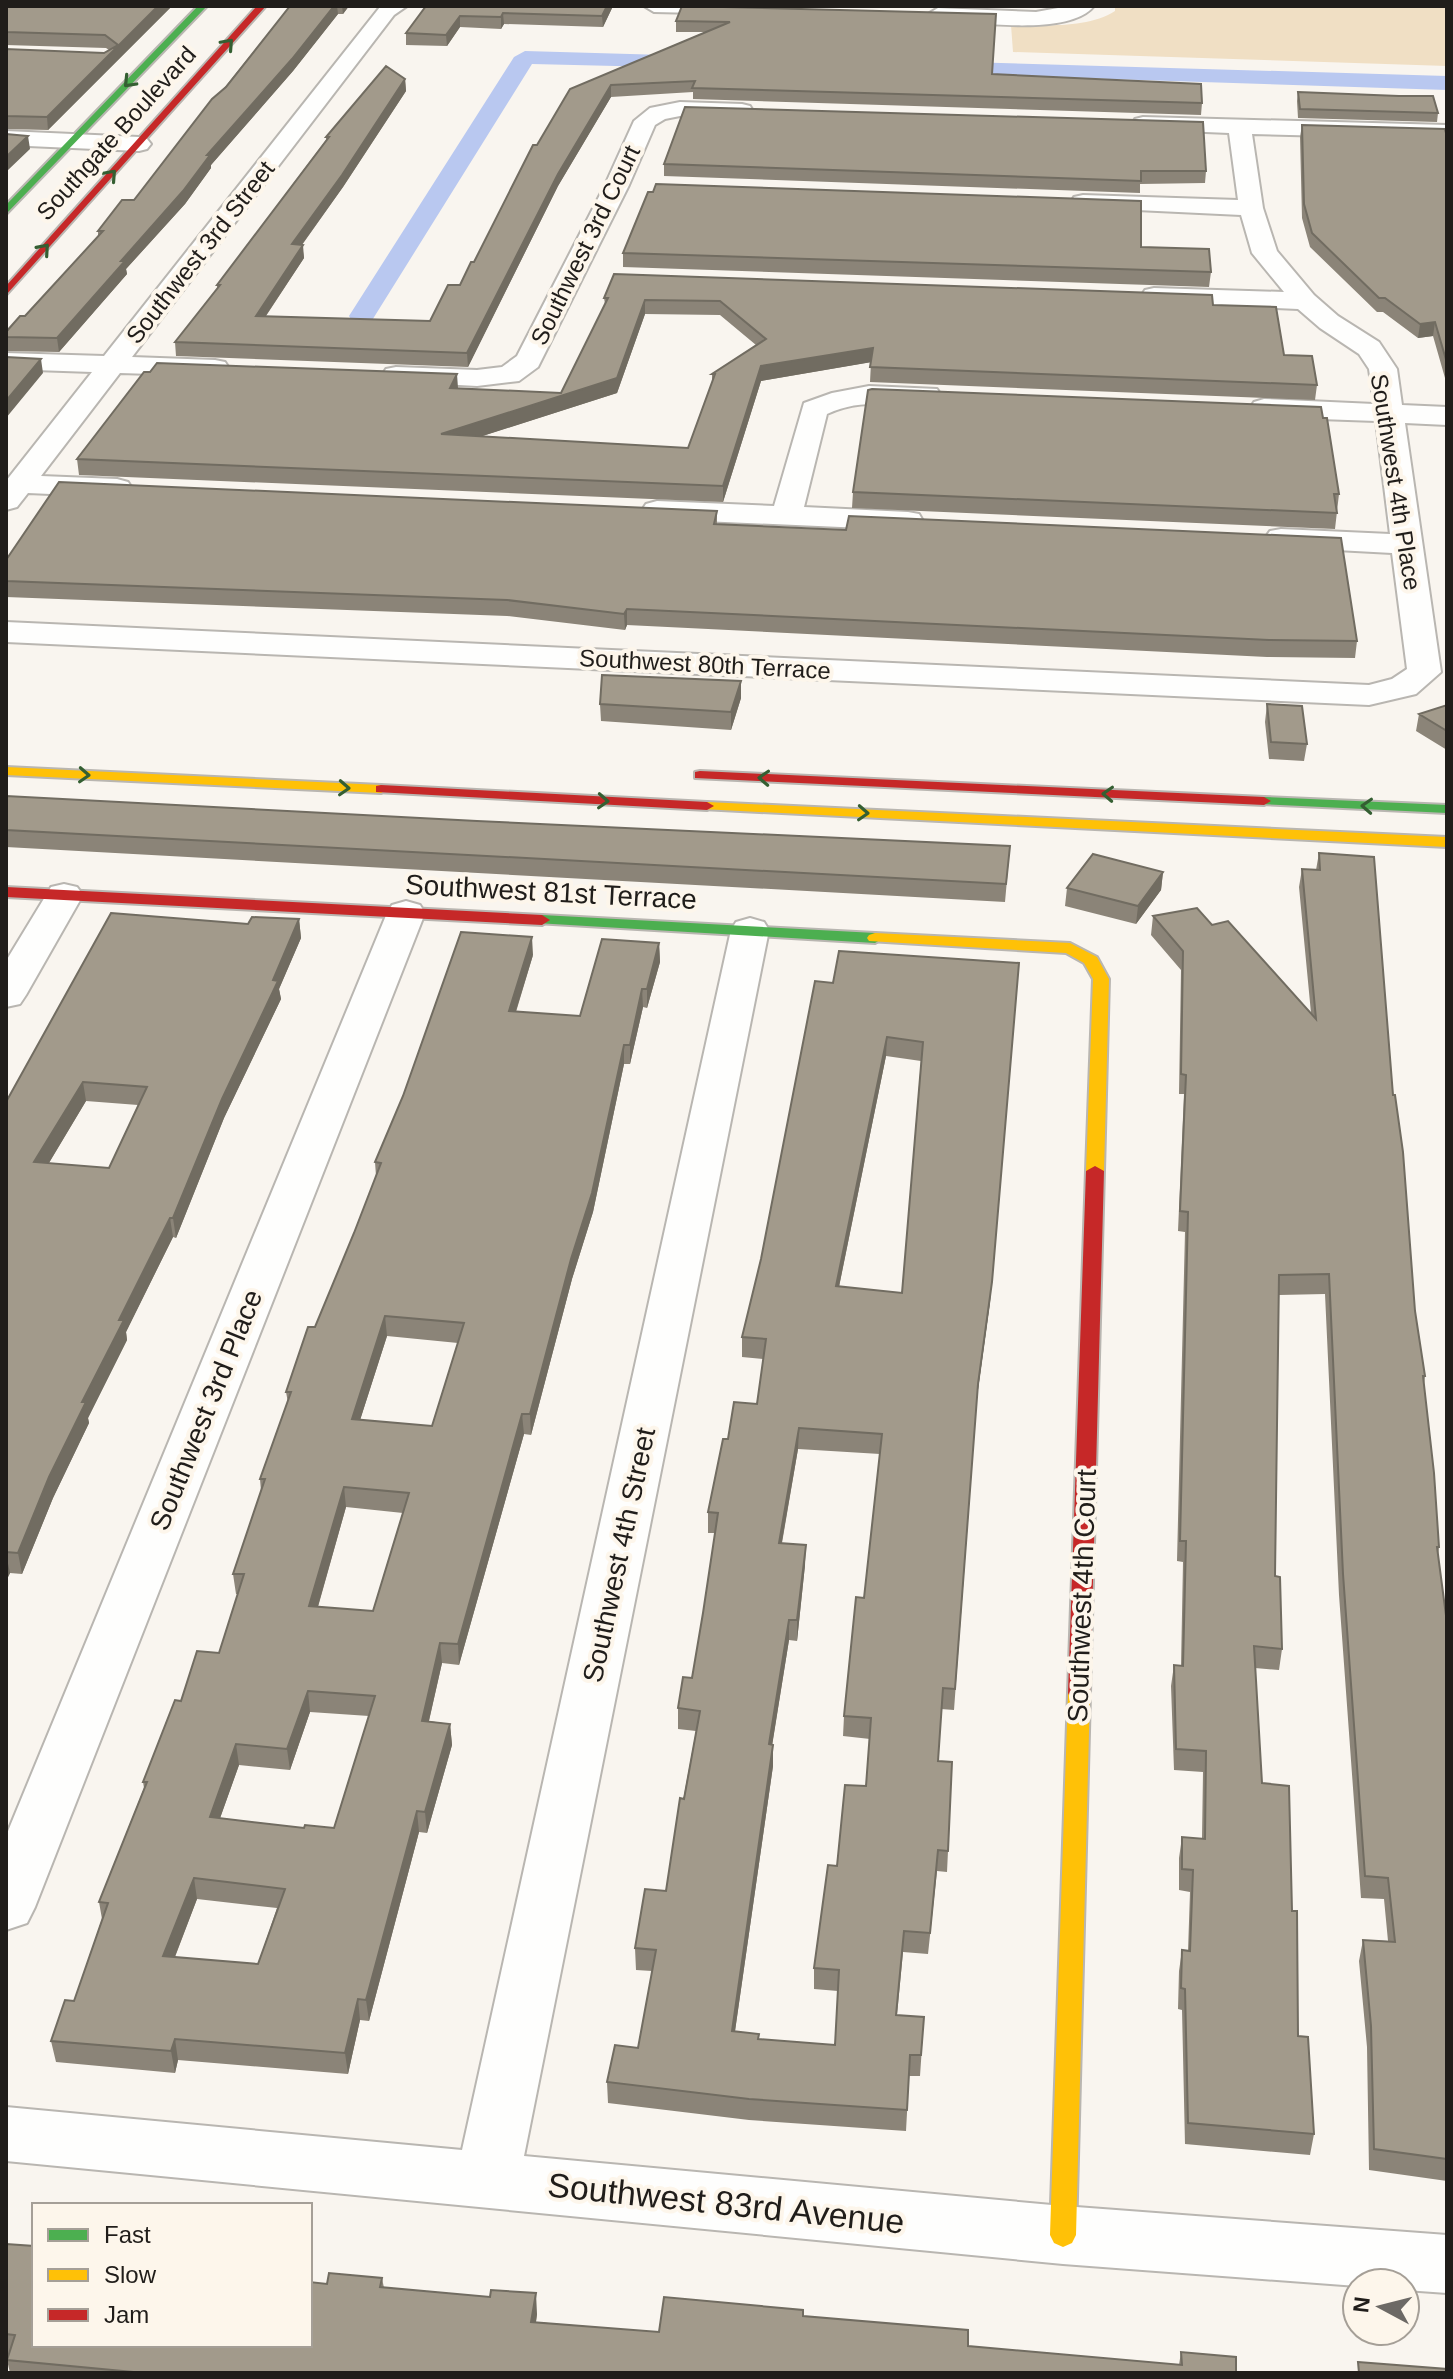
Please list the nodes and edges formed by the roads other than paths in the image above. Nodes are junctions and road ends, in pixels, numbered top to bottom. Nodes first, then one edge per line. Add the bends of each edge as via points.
1 (203, 6) edge
2 (262, 6) edge
3 (397, 6) edge
4 (654, 6) edge
5 (765, 9) edge
6 (1077, 10) edge
7 (923, 13) edge
8 (757, 111) edge
9 (1115, 123) edge
10 (1240, 127) junction
11 (1447, 132) edge
12 (6, 138) edge
13 (73, 140) junction
14 (139, 144) junction
15 (617, 185) junction
16 (649, 186) dead end
17 (1061, 201) edge
18 (1251, 208) junction
19 (6, 211) edge
20 (572, 276) junction
21 (604, 277) dead end
22 (6, 292) edge
23 (1130, 295) edge
24 (1305, 301) junction
25 (6, 361) edge
26 (113, 364) junction
27 (240, 369) edge
28 (366, 373) edge
29 (950, 396) edge
30 (1232, 407) edge
31 (1388, 413) junction
32 (1447, 416) edge
33 (145, 489) edge
34 (13, 493) edge
35 (631, 509) edge
36 (787, 515) junction
37 (930, 522) edge
38 (1248, 537) edge
39 (1407, 544) junction
40 (6, 632) edge
41 (1404, 687) joint
42 (6, 771) edge
43 (686, 774) dead end
44 (1447, 820) edge
45 (6, 892) edge
46 (64, 895) junction
47 (406, 913) junction
48 (750, 930) junction
49 (1091, 960) joint
50 (6, 995) edge
51 (6, 1907) edge
52 (6, 2134) edge
53 (487, 2180) junction
54 (1063, 2235) junction
55 (1447, 2264) edge

1 -> 13 street, Southgate Boulevard
14 -> 2 street, Southgate Boulevard
3 - 26 street, Southwest 3rd Street via 387,11
4 - 5 street
6 - 7 street via 1049,17
8 - 15 street, Southwest 3rd Court via 658,113 645,121
9 - 10 street
10 - 11 street
10 - 18 street, Southwest 4th Place
12 - 13 street
13 - 14 street
13 - 19 street, Southgate Boulevard
22 -> 14 street, Southgate Boulevard
15 - 16 street
15 - 20 street, Southwest 3rd Court
17 - 18 street
18 - 24 street, Southwest 4th Place via 1265,253
20 - 21 street
20 - 28 street, Southwest 3rd Court via 528,361 509,375
23 - 24 street
24 - 31 street, Southwest 4th Place via 1369,348 1383,369
25 - 26 street
26 - 27 street
26 - 34 street, Southwest 3rd Street
29 - 36 street via 871,393 834,399 814,409
30 - 31 street
31 - 32 street
31 - 39 street, Southwest 4th Place
33 - 34 street
35 - 36 street
36 - 37 street
38 - 39 street
39 - 41 street, Southwest 4th Place via 1424,672
40 - 41 street, Southwest 80th Terrace via 1369,695
42 -> 44 street
44 -> 43 street
45 - 46 street, Southwest 81st Terrace
46 - 47 street, Southwest 81st Terrace
46 - 50 street
47 - 48 street, Southwest 81st Terrace
47 - 51 street, Southwest 3rd Place
48 - 49 street, Southwest 81st Terrace via 1070,948
48 - 53 street, Southwest 4th Street
49 - 54 street, Southwest 4th Court via 1101,979
52 - 53 street, Southwest 83rd Avenue
53 - 54 street, Southwest 83rd Avenue
54 - 55 street, Southwest 83rd Avenue

